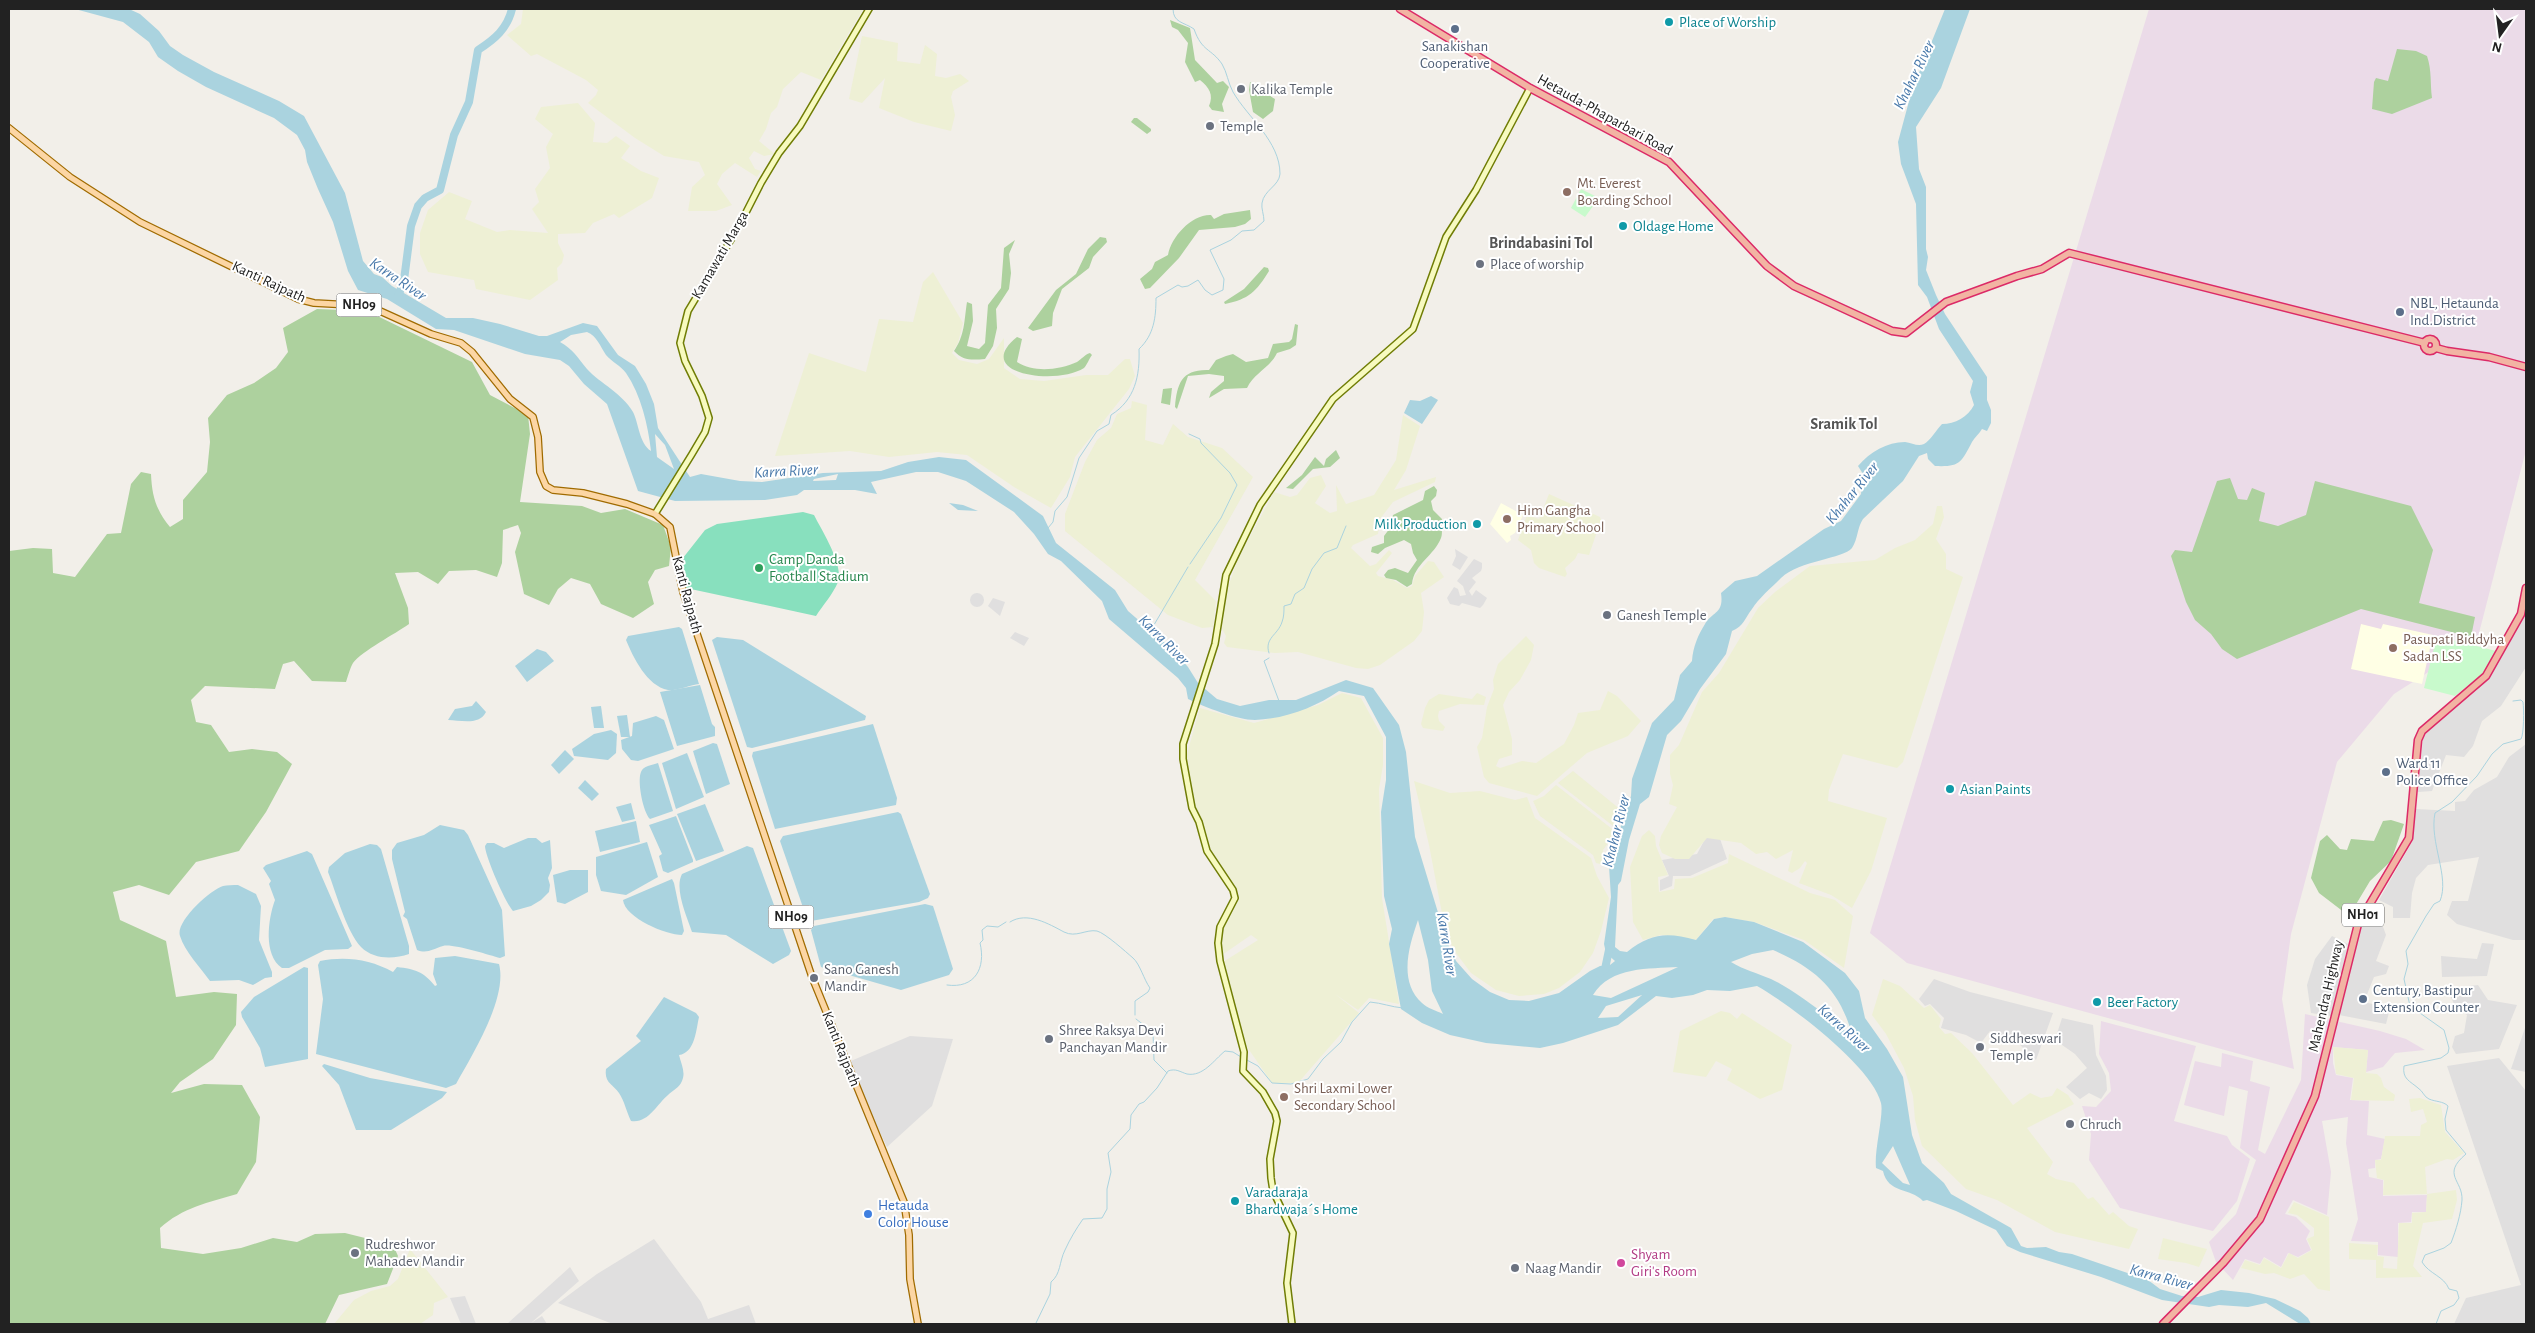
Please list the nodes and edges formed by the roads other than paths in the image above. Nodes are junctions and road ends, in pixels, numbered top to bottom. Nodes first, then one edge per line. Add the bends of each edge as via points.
1 (869, 9) edge
2 (1400, 9) edge
3 (1530, 88) junction
4 (9, 128) edge
5 (2526, 367) edge
6 (655, 514) junction
7 (2526, 588) edge
8 (918, 1324) edge
9 (1292, 1324) edge
10 (2163, 1324) edge

1 - 6 main road, Kamawati Marga via 800,126 765,176 688,311 680,343 709,418 705,432
2 - 3 highway, Hetauda-Phaparbari Road
3 - 5 highway, Hetauda-Phaparbari Road via 1669,162 1767,266 1794,286 1892,331 1906,333 1946,302 2042,269 2069,253 2425,343 2425,349 2429,351 2436,348
3 - 9 main road via 1476,190 1446,237 1413,329 1333,399 1268,490 1228,568 1215,644 1183,744 1192,808 1207,851 1235,898 1220,927 1218,943 1244,1056 1243,1071 1263,1092 1278,1121 1270,1159 1271,1178 1273,1191 1293,1233 1287,1283
4 - 6 main road, Kanti Rajpath / NH09 via 70,177 140,222 298,299 369,306 431,334 461,343 510,399 533,417 540,472 546,486 553,490 598,496
6 - 8 main road, Kanti Rajpath / NH09 via 670,526 674,535 676,563 684,592 758,822 812,977 904,1202 909,1235 910,1286
7 - 10 highway, Mahendra Highway / NH01 via 2521,614 2486,676 2422,731 2418,740 2408,838 2358,924 2315,1096 2260,1219

